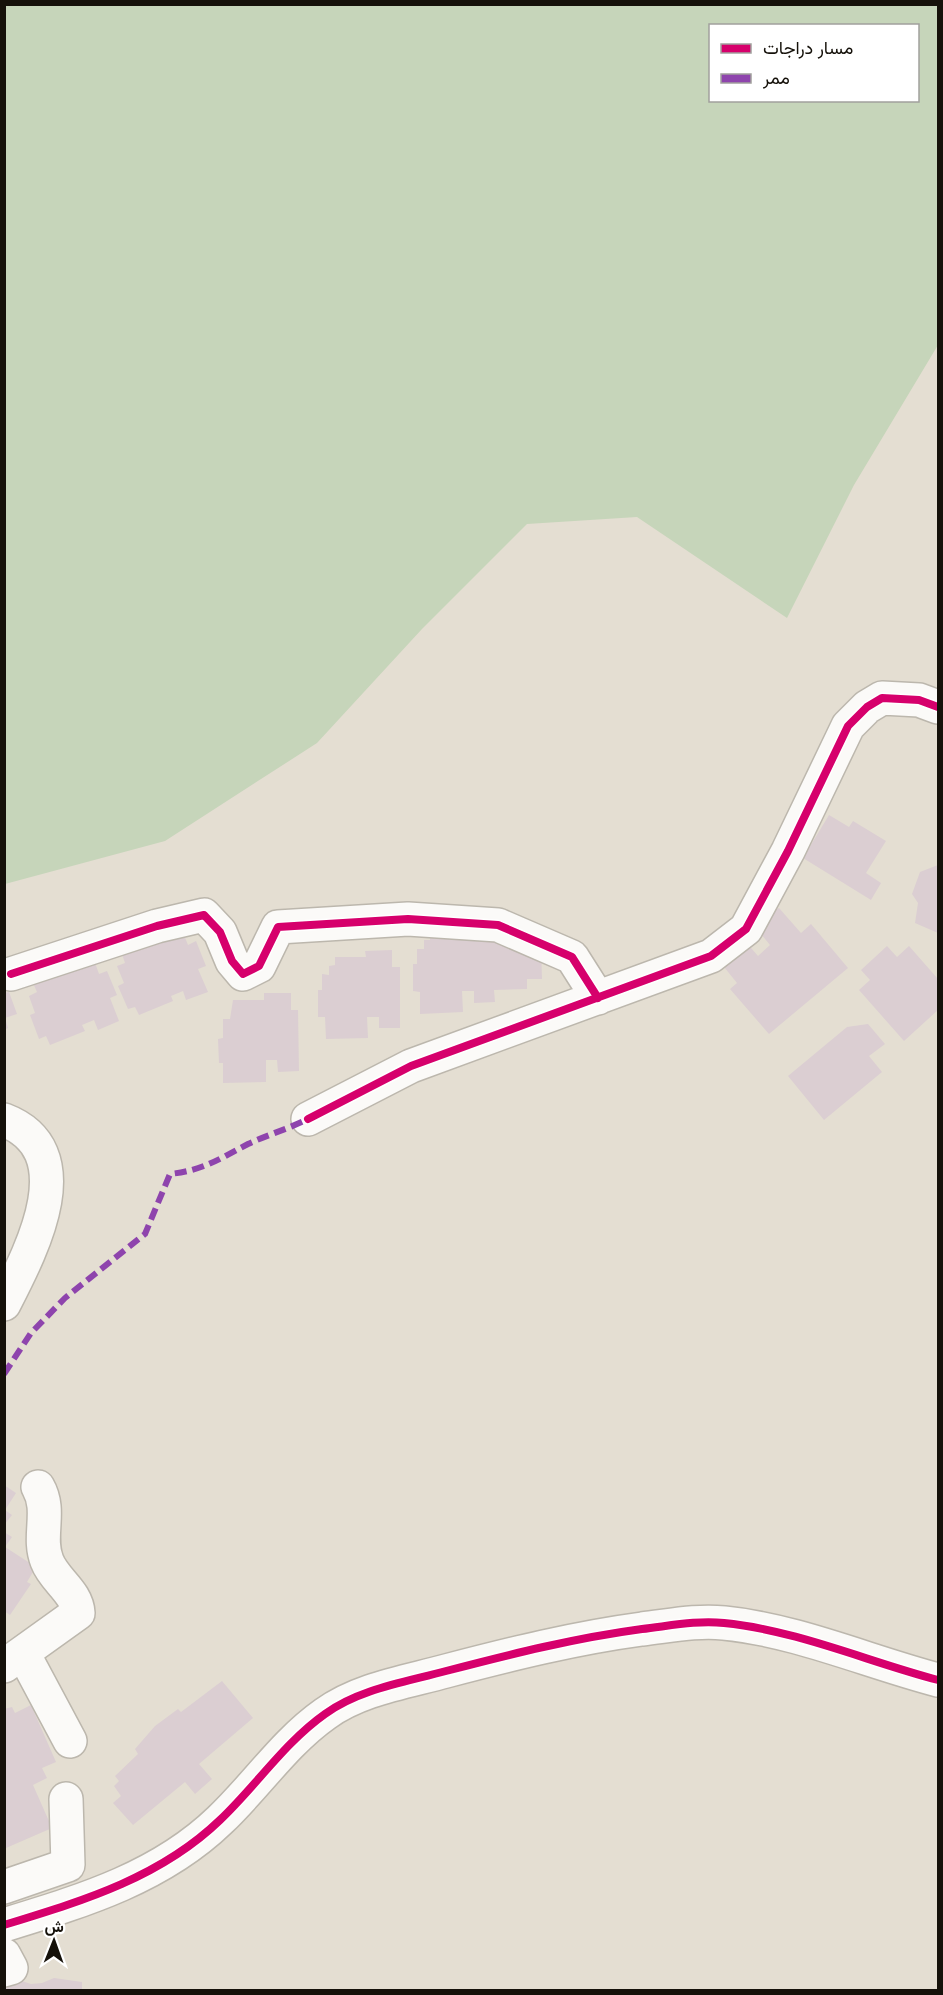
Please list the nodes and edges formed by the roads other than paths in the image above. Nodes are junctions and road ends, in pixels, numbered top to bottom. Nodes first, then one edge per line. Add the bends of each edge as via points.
1 (939, 707) edge
2 (11, 974) dead end
3 (598, 998) junction
4 (308, 1119) dead end
5 (4, 1120) edge
6 (4, 1304) edge
7 (38, 1487) dead end
8 (14, 1659) edge
9 (939, 1680) edge
10 (70, 1741) dead end
11 (66, 1799) dead end
12 (4, 1887) edge
13 (4, 1925) edge
14 (4, 1955) edge
15 (4, 1970) edge

1 - 3 street via 897,697 882,698 867,707 848,726 746,929 711,956
2 - 3 street via 157,926 204,915 220,932 232,961 243,974 259,966 279,927 408,920 498,924 573,957
3 - 4 street via 411,1066
5 - 6 street via 17,1125 33,1140 43,1159 48,1187 31,1249
7 - 8 street via 46,1512 45,1558 77,1603 78,1613
8 - 10 street
9 - 13 street via 759,1628 723,1623 608,1634 515,1653 353,1698 299,1734 220,1820 187,1848 107,1893
11 - 12 street via 68,1865
14 - 15 street via 11,1968

